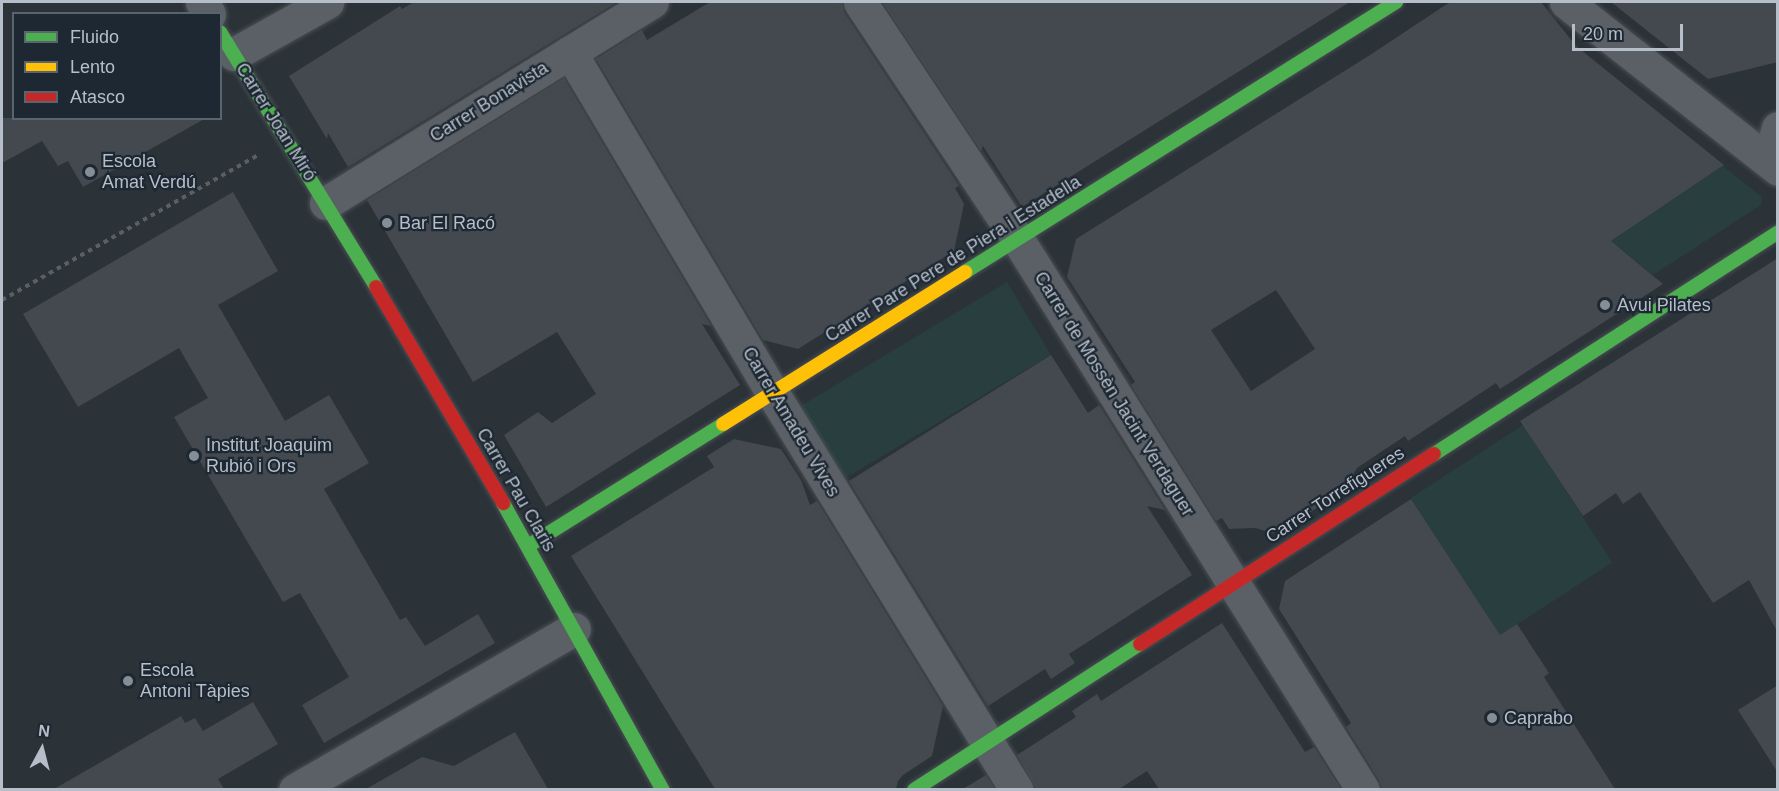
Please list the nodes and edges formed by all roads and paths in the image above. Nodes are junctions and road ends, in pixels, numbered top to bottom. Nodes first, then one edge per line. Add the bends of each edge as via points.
1 (327, 2) edge
2 (652, 2) edge
3 (860, 2) edge
4 (1396, 2) edge
5 (1577, 6) edge
6 (227, 43) edge
7 (570, 52) junction
8 (1778, 128) edge
9 (287, 140) junction
10 (1773, 165) edge
11 (329, 208) junction
12 (1778, 232) edge
13 (1018, 240) junction
14 (2, 300) edge
15 (773, 394) junction
16 (528, 546) junction
17 (1232, 582) junction
18 (574, 629) junction
19 (987, 740) junction
20 (295, 789) edge
21 (663, 789) edge
22 (914, 789) edge
23 (1017, 789) edge
24 (1363, 789) edge

1 - 6 street
2 - 7 street, Carrer Bonavista
3 - 13 street, Carrer de Mossèn Jacint Verdaguer
4 - 13 street, Carrer Pare Pere de Piera i Estadella
5 - 10 street
6 - 9 street, Carrer Joan Miró
7 - 11 street, Carrer Bonavista
7 - 15 street, Carrer Amadeu Vives
8 - 10 street
9 - 11 street, Carrer Joan Miró
9 - 14 path
11 - 16 street, Carrer Pau Claris
12 - 17 street, Carrer Torrefigueres
13 - 15 street, Carrer Pare Pere de Piera i Estadella
13 - 17 street, Carrer de Mossèn Jacint Verdaguer
15 - 16 street, Carrer Pare Pere de Piera i Estadella
15 - 19 street, Carrer Amadeu Vives
16 - 18 street, Carrer Pau Claris
17 - 19 street, Carrer Torrefigueres
17 - 24 street, Carrer de Mossèn Jacint Verdaguer
18 - 20 street
18 - 21 street, Carrer Pau Claris
19 - 22 street, Carrer Torrefigueres
19 - 23 street, Carrer Amadeu Vives

